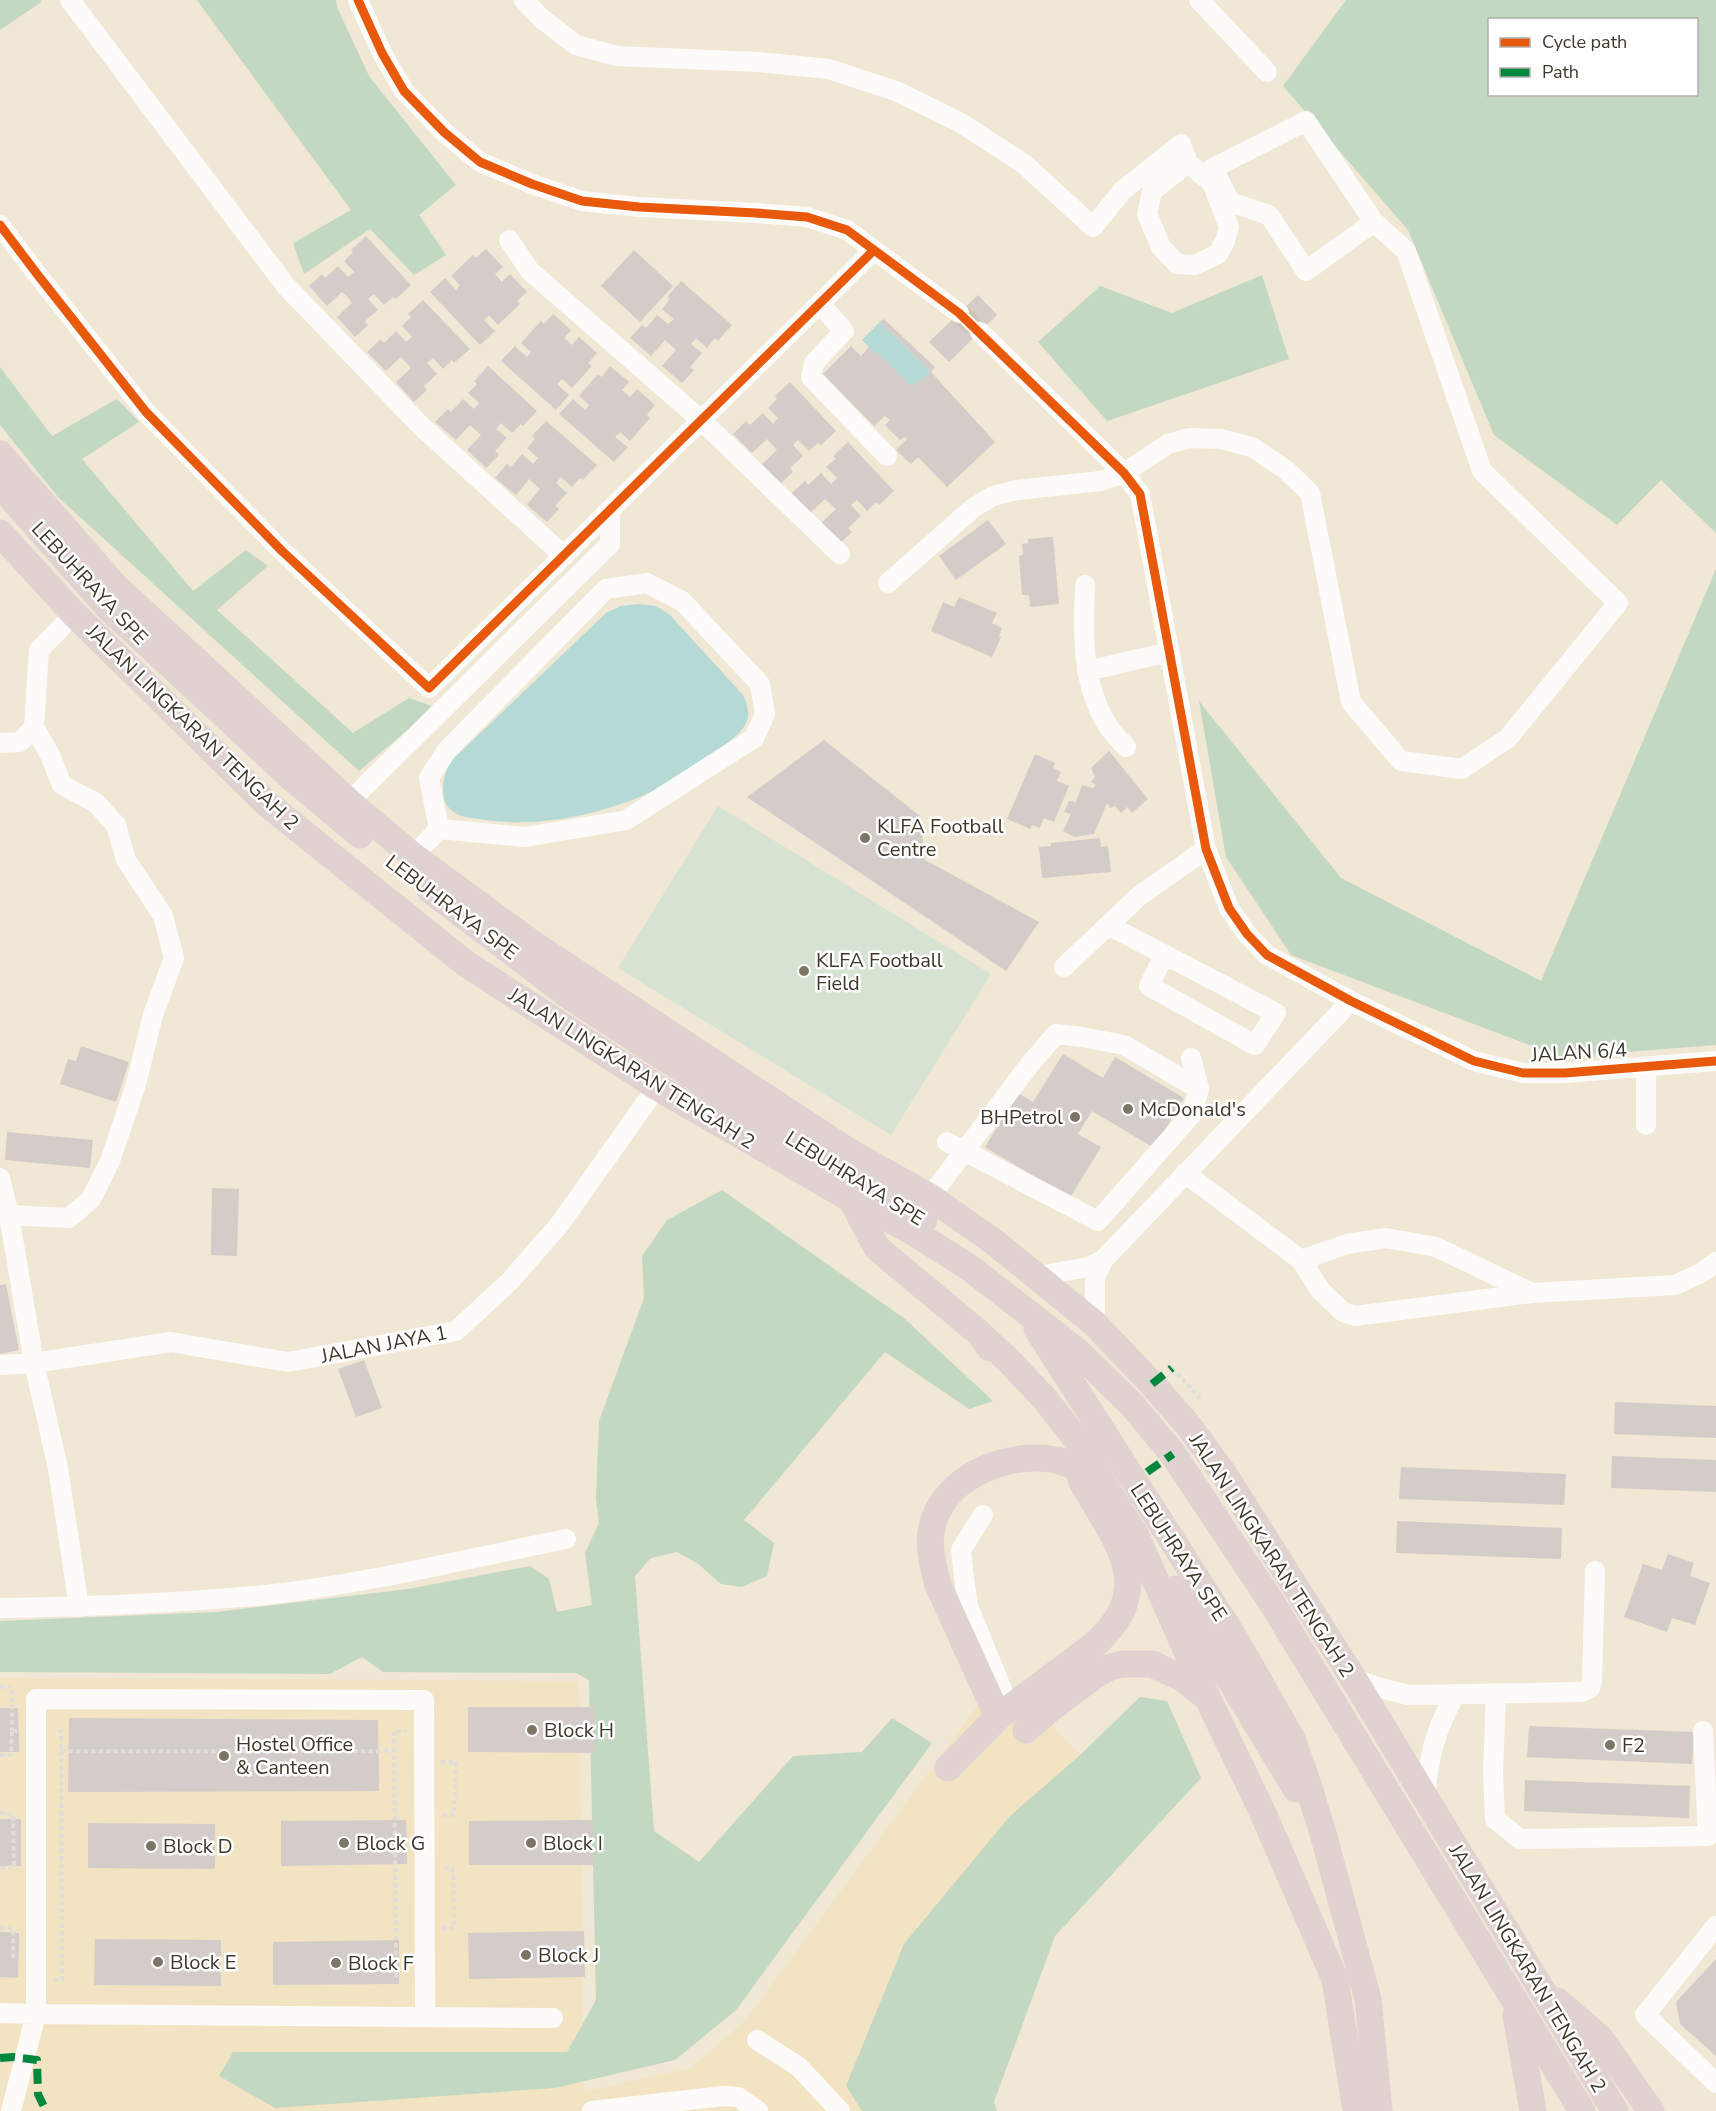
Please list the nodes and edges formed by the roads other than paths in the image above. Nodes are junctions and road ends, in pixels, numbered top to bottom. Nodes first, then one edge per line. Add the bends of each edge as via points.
1 (70, 0) edge
2 (358, 0) edge
3 (524, 0) edge
4 (1199, 0) edge
5 (1267, 72) dead end
6 (1188, 163) junction
7 (1374, 222) junction
8 (0, 225) edge
9 (509, 240) dead end
10 (874, 250) junction
11 (820, 304) junction
12 (959, 313) tunnel mouth
13 (980, 333) tunnel mouth
14 (701, 420) junction
15 (0, 454) edge
16 (887, 456) dead end
17 (1124, 472) junction
18 (0, 485) edge
19 (610, 510) junction
20 (0, 533) edge
21 (840, 554) dead end
22 (564, 555) junction
23 (888, 583) dead end
24 (1085, 585) dead end
25 (74, 615) junction
26 (1169, 652) junction
27 (1087, 671) junction
28 (34, 727) junction
29 (0, 743) edge
30 (1126, 747) dead end
31 (350, 802) junction
32 (439, 829) junction
33 (1206, 849) junction
34 (413, 856) junction
35 (1108, 925) junction
36 (1164, 954) junction
37 (1064, 967) dead end
38 (1351, 1001) junction
39 (1191, 1058) dead end
40 (1716, 1061) edge
41 (1646, 1067) junction
42 (657, 1087) junction
43 (1199, 1089) junction
44 (1646, 1125) dead end
45 (956, 1146) junction
46 (1185, 1173) junction
47 (0, 1178) edge
48 (1127, 1188) junction
49 (930, 1197) junction
50 (851, 1199) junction
51 (1151, 1208) junction
52 (4, 1215) edge
53 (1103, 1260) junction
54 (1301, 1260) junction
55 (1716, 1262) edge
56 (1038, 1276) junction
57 (1532, 1293) junction
58 (1095, 1324) junction
59 (979, 1334) junction
60 (34, 1363) junction
61 (0, 1365) edge
62 (983, 1515) dead end
63 (566, 1539) dead end
64 (1595, 1571) dead end
65 (79, 1607) junction
66 (0, 1608) edge
67 (1353, 1678) junction
68 (1496, 1694) junction
69 (1455, 1695) junction
70 (1207, 1697) junction
71 (1012, 1719) junction
72 (1703, 1731) dead end
73 (948, 1768) dead end
74 (1425, 1798) junction
75 (1324, 1837) junction
76 (1716, 1926) edge
77 (1710, 1948) edge
78 (1538, 1984) junction
79 (1514, 1999) junction
80 (0, 2013) edge
81 (36, 2014) junction
82 (425, 2016) junction
83 (553, 2018) dead end
84 (757, 2040) dead end
85 (1716, 2083) edge
86 (11, 2111) edge
87 (592, 2111) edge
88 (758, 2111) edge
89 (840, 2111) edge
90 (1356, 2111) edge
91 (1379, 2111) edge
92 (1533, 2111) edge
93 (1582, 2111) edge
94 (1615, 2111) edge
95 (1651, 2111) edge

1 - 22 street via 286,286 421,426
2 - 10 street via 404,91 480,162 582,201 807,217 847,230
3 - 6 street via 576,45 617,56 829,69 896,91 961,123 1024,164 1093,226 1123,190 1181,144
4 - 5 street
6 - 6 street via 1152,191 1147,214 1161,247 1177,264 1195,265 1218,254 1229,226 1212,183
7 - 7 street via 1306,122 1213,168 1230,202 1269,216 1306,271
7 - 17 street via 1406,251 1482,471 1617,603 1508,738 1462,769 1401,761 1351,702 1310,493 1287,470 1252,447 1221,439 1190,438 1168,444
8 - 22 street via 147,412 282,551 429,688
9 - 14 street via 530,271
10 - 11 street
10 - 12 street
11 - 14 street
11 - 16 street via 844,331 814,363 811,377
13 - 17 street, JALAN 6/4
14 - 19 street
14 - 21 street
15 - 31 highway, JALAN LINGKARAN TENGAH 2 via 116,587
17 - 23 street via 1101,481 993,496 973,508
17 - 26 street, JALAN 6/4 via 1140,494
18 - 75 highway, LEBUHRAYA SPE via 109,608 293,779 384,855 572,998 912,1211 977,1261 1015,1299 1048,1344 1274,1706 1295,1749
19 - 22 street
19 - 31 street via 610,543
20 - 25 highway, JALAN LINGKARAN TENGAH 2
24 - 27 street
25 - 28 street via 39,650
25 - 42 highway, JALAN LINGKARAN TENGAH 2 via 275,810 465,963
26 - 27 street
26 - 33 street, JALAN 6/4
27 - 30 street via 1093,696 1108,727
28 - 29 street via 20,742
28 - 52 street via 62,785 96,802 116,825 126,860 163,916 174,958 110,1161 91,1199 69,1218
31 - 34 highway, JALAN LINGKARAN TENGAH 2
32 - 32 street via 525,837 626,820 754,738 765,714 760,684 682,601 647,583 606,589 447,750 429,778
32 - 34 street
33 - 35 street via 1139,896
33 - 38 street, JALAN 6/4 via 1229,908 1267,955
34 - 49 highway, JALAN LINGKARAN TENGAH 2 via 553,957 848,1151
35 - 36 street
35 - 37 street
36 - 36 street via 1149,986 1255,1045 1276,1013
38 - 41 street, JALAN 6/4 via 1474,1061 1523,1072
38 - 46 street
39 - 43 street
40 - 41 street, JALAN 6/4
41 - 44 street
42 - 50 highway, JALAN LINGKARAN TENGAH 2
42 - 60 street, JALAN JAYA 1 via 559,1225 510,1281 456,1331 288,1362 171,1342
43 - 45 street via 1124,1045 1056,1034
43 - 48 street via 1191,1115
45 - 48 street via 1098,1221
45 - 49 street
46 - 51 street
46 - 54 street
47 - 52 street
48 - 51 street
49 - 56 highway, JALAN LINGKARAN TENGAH 2
50 - 59 highway via 877,1248
50 - 79 highway, JALAN LINGKARAN TENGAH 2 via 970,1268 1077,1351 1163,1442 1272,1604
51 - 53 street
52 - 60 street
53 - 56 street via 1088,1267
53 - 58 street via 1095,1277
54 - 57 street via 1347,1244 1386,1238 1436,1247
54 - 57 street via 1321,1291 1343,1312 1355,1316
55 - 57 street via 1701,1274 1675,1285
56 - 58 highway, JALAN LINGKARAN TENGAH 2
58 - 67 highway, JALAN LINGKARAN TENGAH 2 via 1188,1425 1224,1474
59 - 70 highway, LEBUHRAYA SPE via 1044,1398 1074,1436 1136,1536
59 - 71 highway via 1058,1439 1124,1558 1130,1583 1120,1617 1109,1632
60 - 61 street, JALAN JAYA 1
60 - 65 street via 58,1468
62 - 71 street via 961,1550 964,1577 969,1606
63 - 65 street via 389,1576 266,1594
64 - 68 street via 1590,1688 1582,1692
65 - 66 street
67 - 69 street via 1408,1695
67 - 74 highway, JALAN LINGKARAN TENGAH 2
68 - 69 street
68 - 72 street via 1495,1819 1520,1839 1708,1836
69 - 74 street via 1434,1736
70 - 71 highway via 1184,1679 1152,1664 1122,1664
70 - 90 highway, LEBUHRAYA SPE via 1335,1979
71 - 73 highway
71 - 75 highway via 938,1585 932,1564 931,1534 942,1502 957,1486 978,1473 1015,1459 1056,1460 1103,1485 1133,1521
74 - 78 highway, JALAN LINGKARAN TENGAH 2
75 - 91 highway, LEBUHRAYA SPE via 1368,1999
76 - 77 street
77 - 85 street via 1645,2015
78 - 94 highway, JALAN LINGKARAN TENGAH 2
78 - 95 highway via 1600,2038
79 - 92 highway
79 - 93 highway, JALAN LINGKARAN TENGAH 2
80 - 81 street
81 - 82 street
81 - 82 street via 36,1699 424,1700
81 - 86 street
82 - 83 street
84 - 89 street via 799,2067
87 - 88 street via 723,2096 738,2097

